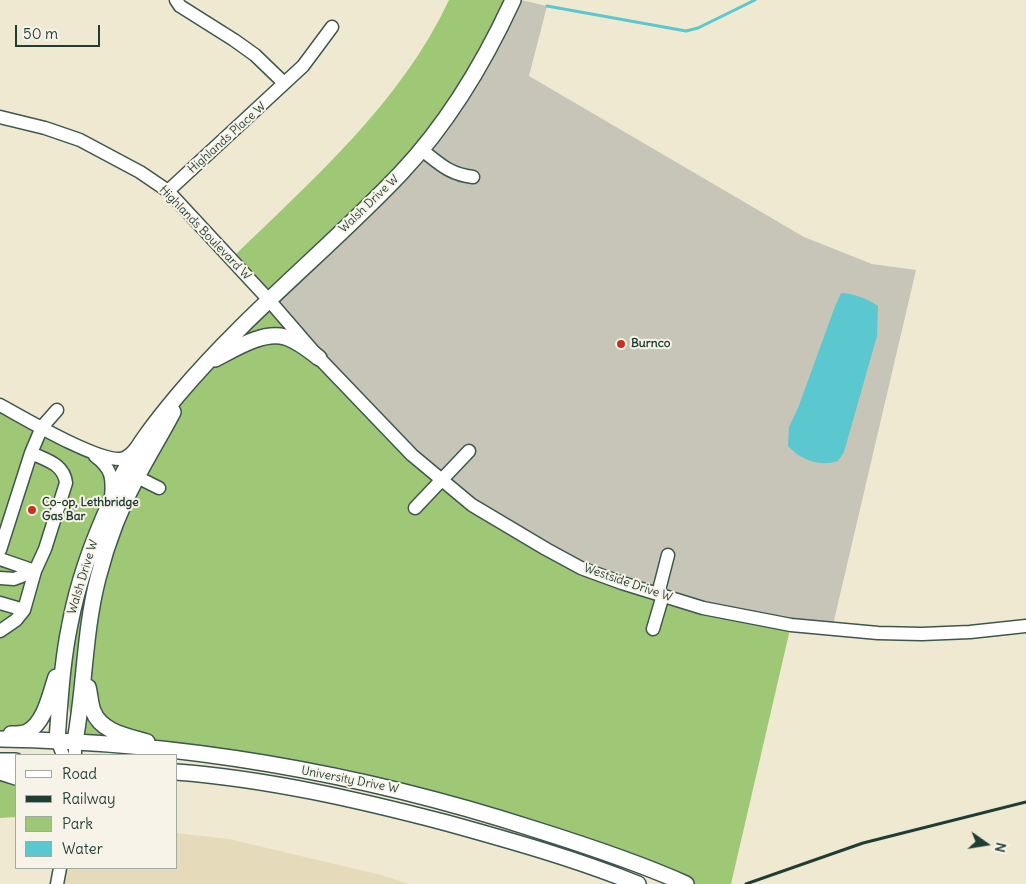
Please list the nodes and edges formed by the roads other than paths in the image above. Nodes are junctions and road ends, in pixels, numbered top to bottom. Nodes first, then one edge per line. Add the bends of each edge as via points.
1 (176, 0) edge
2 (513, 0) edge
3 (332, 27) dead end
4 (284, 83) junction
5 (0, 117) edge
6 (422, 150) junction
7 (473, 177) dead end
8 (168, 191) junction
9 (268, 300) junction
10 (319, 358) junction
11 (204, 364) junction
12 (190, 381) junction
13 (0, 405) edge
14 (57, 410) dead end
15 (42, 427) junction
16 (144, 440) junction
17 (85, 448) junction
18 (469, 451) dead end
19 (31, 453) junction
20 (137, 477) junction
21 (441, 480) junction
22 (159, 488) dead end
23 (111, 502) junction
24 (415, 508) dead end
25 (0, 550) edge
26 (668, 555) dead end
27 (0, 559) edge
28 (35, 571) junction
29 (0, 578) edge
30 (660, 595) junction
31 (0, 603) edge
32 (0, 612) edge
33 (13, 618) edge
34 (1026, 626) edge
35 (653, 629) dead end
36 (0, 631) edge
37 (68, 639) junction
38 (85, 668) junction
39 (0, 738) edge
40 (57, 740) junction
41 (75, 748) edge
42 (172, 750) junction
43 (56, 754) edge
44 (63, 754) edge
45 (0, 761) edge
46 (15, 761) edge
47 (0, 772) edge
48 (178, 772) edge
49 (15, 777) edge
50 (54, 869) edge
51 (60, 869) edge
52 (56, 884) edge
53 (638, 884) edge
54 (686, 884) edge

1 - 4 street via 180,6 255,55
2 - 6 main road, Walsh Drive W via 466,88
3 - 4 street, Highlands Place W via 303,66
4 - 8 street, Highlands Place W
5 - 8 street, Highlands Boulevard W via 80,140
6 - 7 street via 446,170
6 - 9 main road, Walsh Drive W
8 - 9 street, Highlands Boulevard W
9 - 10 street, Westside Drive W
9 - 11 main road, Walsh Drive W
10 - 11 main road via 299,343 284,337 266,337
10 - 21 street, Westside Drive W via 405,449
11 - 12 main road, Walsh Drive W
12 - 16 main road, Walsh Drive W
12 - 20 main road, Walsh Drive W
13 - 15 street
14 - 15 street
15 - 17 street
15 - 19 street
16 - 17 street via 126,458 120,459
16 - 23 main road, Walsh Drive W via 124,472
17 - 23 street via 101,460 110,473
18 - 21 street
19 - 25 street
19 - 28 street via 62,469 66,483
20 - 22 street
20 - 38 main road, Walsh Drive W via 118,518 98,580
21 - 24 street
21 - 30 street, Westside Drive W via 472,505 546,550 581,568
23 - 37 main road, Walsh Drive W via 79,584
26 - 30 street
27 - 28 street
28 - 29 street via 14,579
28 - 33 street
30 - 34 street, Westside Drive W via 747,617 868,633 970,632
30 - 35 street
31 - 33 street
32 - 33 street
33 - 36 street
37 - 39 main road via 48,702 34,727
37 - 40 main road, Walsh Drive W
38 - 41 main road, Walsh Drive W
38 - 42 main road via 92,709 103,725
39 - 40 main road, University Drive W
40 - 41 main road, University Drive W
40 - 43 street
40 - 44 street
41 - 42 main road, University Drive W
42 - 54 main road, University Drive W via 340,777 448,802 628,860
45 - 46 main road
47 - 49 main road
48 - 53 main road, University Drive W via 345,798 563,856
50 - 52 street
51 - 52 street

